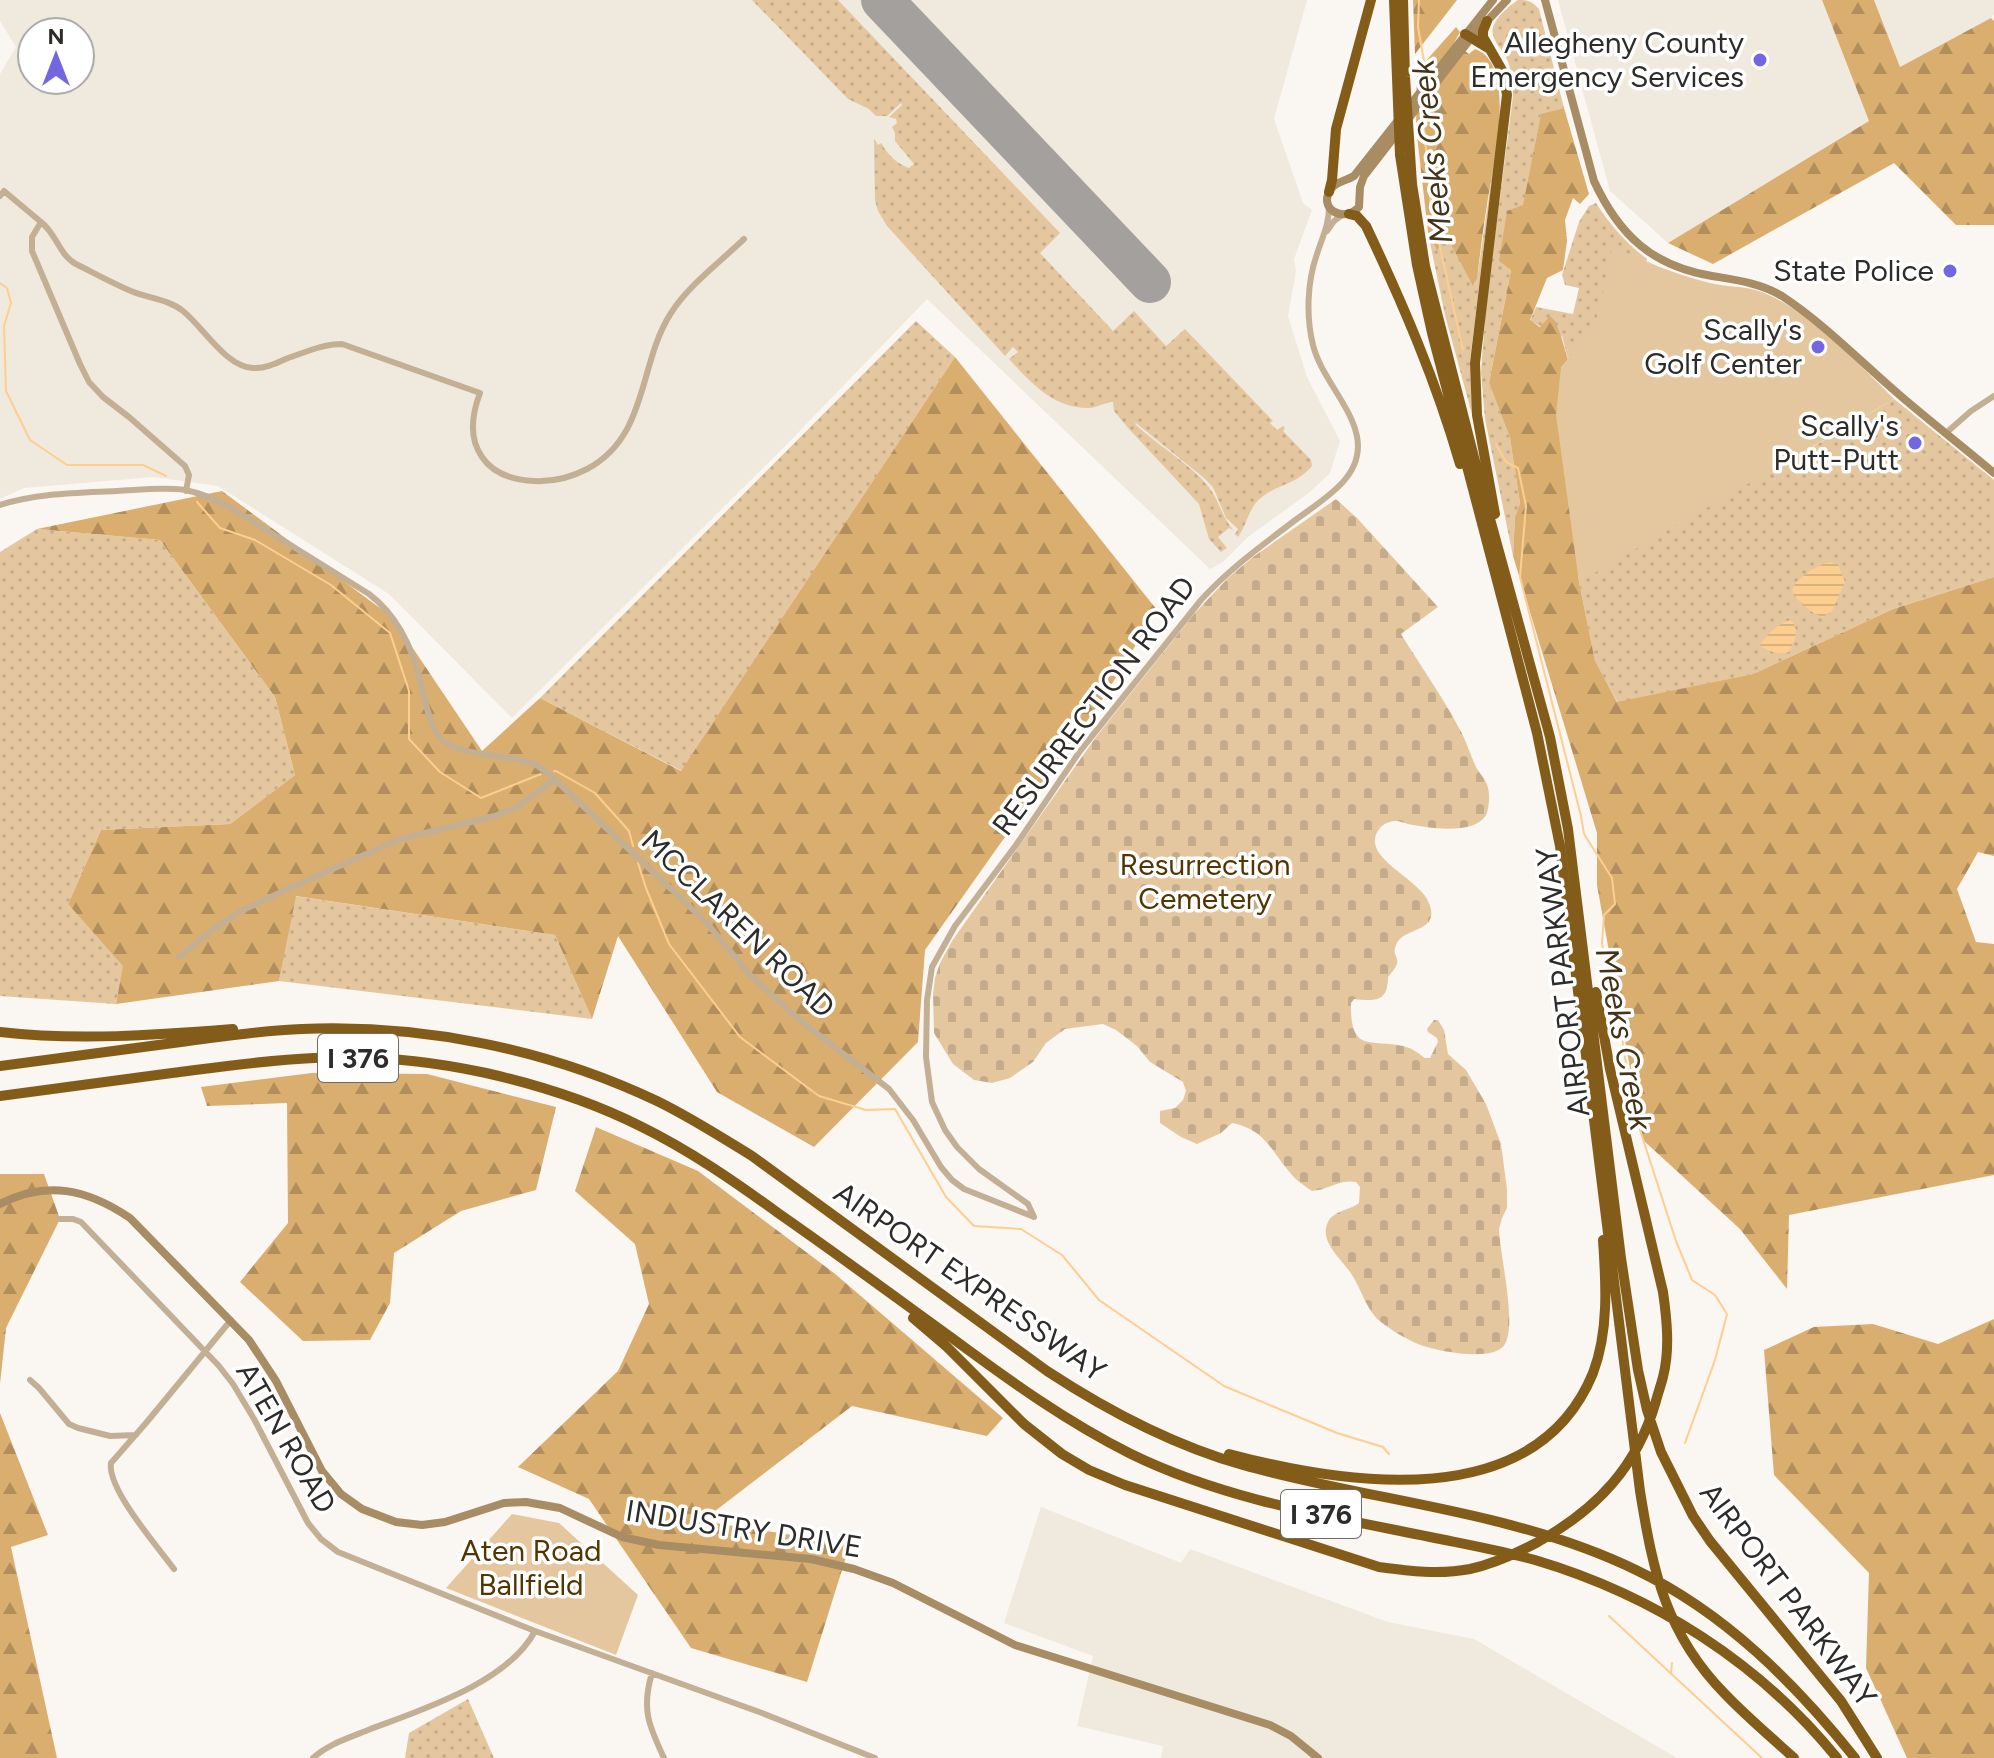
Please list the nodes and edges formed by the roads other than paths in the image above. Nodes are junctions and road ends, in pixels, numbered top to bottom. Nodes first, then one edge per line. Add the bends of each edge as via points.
1 (1371, 0) edge
2 (1394, 0) edge
3 (1403, 0) edge
4 (1493, 0) edge
5 (1507, 0) edge
6 (1545, 0) edge
7 (1487, 21) junction
8 (1468, 36) junction
9 (1488, 48) junction
10 (1373, 156) junction
11 (1329, 192) junction
12 (2, 194) edge
13 (1329, 207) junction
14 (1346, 215) junction
15 (41, 222) junction
16 (1325, 234) junction
17 (744, 239) dead end
18 (1994, 396) edge
19 (1946, 433) junction
20 (1994, 473) edge
21 (186, 491) junction
22 (0, 505) edge
23 (1513, 602) junction
24 (1529, 702) junction
25 (555, 779) junction
26 (1568, 829) junction
27 (179, 957) dead end
28 (0, 1032) edge
29 (438, 1035) junction
30 (0, 1066) edge
31 (1588, 1070) junction
32 (0, 1098) edge
33 (0, 1204) edge
34 (1034, 1217) joint
35 (60, 1219) dead end
36 (812, 1236) junction
37 (231, 1320) junction
38 (205, 1351) junction
39 (30, 1380) dead end
40 (1123, 1416) junction
41 (136, 1435) junction
42 (174, 1569) dead end
43 (535, 1631) junction
44 (652, 1673) junction
45 (313, 1758) edge
46 (664, 1758) edge
47 (875, 1758) edge
48 (1318, 1758) edge
49 (1794, 1758) edge
50 (1837, 1758) edge
51 (1855, 1758) edge
52 (1877, 1758) edge

1 - 11 highway via 1340,113
2 - 24 highway, AIRPORT PARKWAY via 1400,155 1417,265
3 - 23 highway, AIRPORT PARKWAY via 1409,147 1423,254
4 - 8 street
5 - 7 street
6 - 19 street via 1594,181 1625,233 1649,253 1690,273 1760,285 1780,295
7 - 8 street
7 - 9 highway via 1482,34
8 - 9 highway
8 - 10 street
9 - 23 highway via 1503,72 1507,103 1474,387
10 - 11 street
10 - 14 street via 1361,182 1359,207
11 - 13 street
12 - 15 street
13 - 14 street
13 - 16 street, RESURRECTION ROAD
14 - 16 street, RESURRECTION ROAD
14 - 24 highway via 1357,216 1366,226 1435,384
15 - 17 street via 68,259 133,292 177,306 242,366 264,367 342,344 480,393 472,431 482,458 505,476 526,481 560,480 610,453 631,422 671,313
15 - 21 street via 32,237 32,251 84,373 103,397 185,466
16 - 34 street, RESURRECTION ROAD via 1312,273 1310,329 1316,355 1354,425 1353,468 1342,483 1239,563 1201,600 1080,751 955,926 932,967 926,1057 932,1102 957,1147 1028,1204
18 - 19 street
19 - 20 street
21 - 22 street, MCCLAREN ROAD via 55,494
21 - 25 street, MCCLAREN ROAD via 231,508 381,604 411,651 439,737 454,747 534,764
23 - 26 highway, AIRPORT PARKWAY via 1550,737
24 - 31 highway, AIRPORT PARKWAY via 1560,846
25 - 27 street via 519,806 400,839 241,911
25 - 34 street, MCCLAREN ROAD via 705,921 751,976 889,1089 952,1180
26 - 36 highway via 1610,1069 1667,1319 1667,1348 1652,1416 1626,1467 1583,1513 1525,1549 1488,1564 1448,1571 1379,1567 1089,1470 1024,1424 947,1347
26 - 52 highway, AIRPORT PARKWAY via 1629,1314 1647,1410 1681,1494 1710,1541 1826,1681
28 - 29 highway via 135,1036 321,1022
29 - 30 highway, AIRPORT EXPRESSWAY / I 376 via 300,1029
29 - 40 highway, AIRPORT EXPRESSWAY / I 376 via 563,1064 701,1124 1047,1371
31 - 40 highway via 1603,1241 1603,1329 1594,1371 1581,1397 1543,1439 1521,1455 1470,1474 1381,1479 1242,1457
31 - 49 highway, AIRPORT PARKWAY via 1640,1491 1663,1597 1691,1652 1726,1695
32 - 36 highway, AIRPORT EXPRESSWAY / I 376 via 316,1057 436,1064 559,1093 642,1127 700,1159
33 - 37 street, INDUSTRY DRIVE via 36,1190 59,1190 111,1205
35 - 38 street, ATEN ROAD via 81,1222
36 - 50 highway, AIRPORT EXPRESSWAY / I 376 via 1031,1396 1085,1430 1165,1469 1236,1494 1531,1559 1629,1595 1739,1663 1800,1716
37 - 38 street
37 - 48 street, INDUSTRY DRIVE via 269,1369 331,1484 385,1520 433,1524 504,1503 531,1502 560,1508 634,1541 841,1565 893,1583 1015,1645 1270,1725
38 - 41 street
38 - 43 street, ATEN ROAD via 233,1384 321,1539 360,1562
39 - 41 street via 69,1424 110,1436
40 - 51 highway, AIRPORT EXPRESSWAY / I 376 via 1242,1465 1540,1532 1637,1571 1755,1650
41 - 42 street via 110,1470 129,1509
43 - 44 street, ATEN ROAD
43 - 45 street via 523,1651 465,1691 335,1743
44 - 46 street via 646,1713
44 - 47 street, ATEN ROAD

